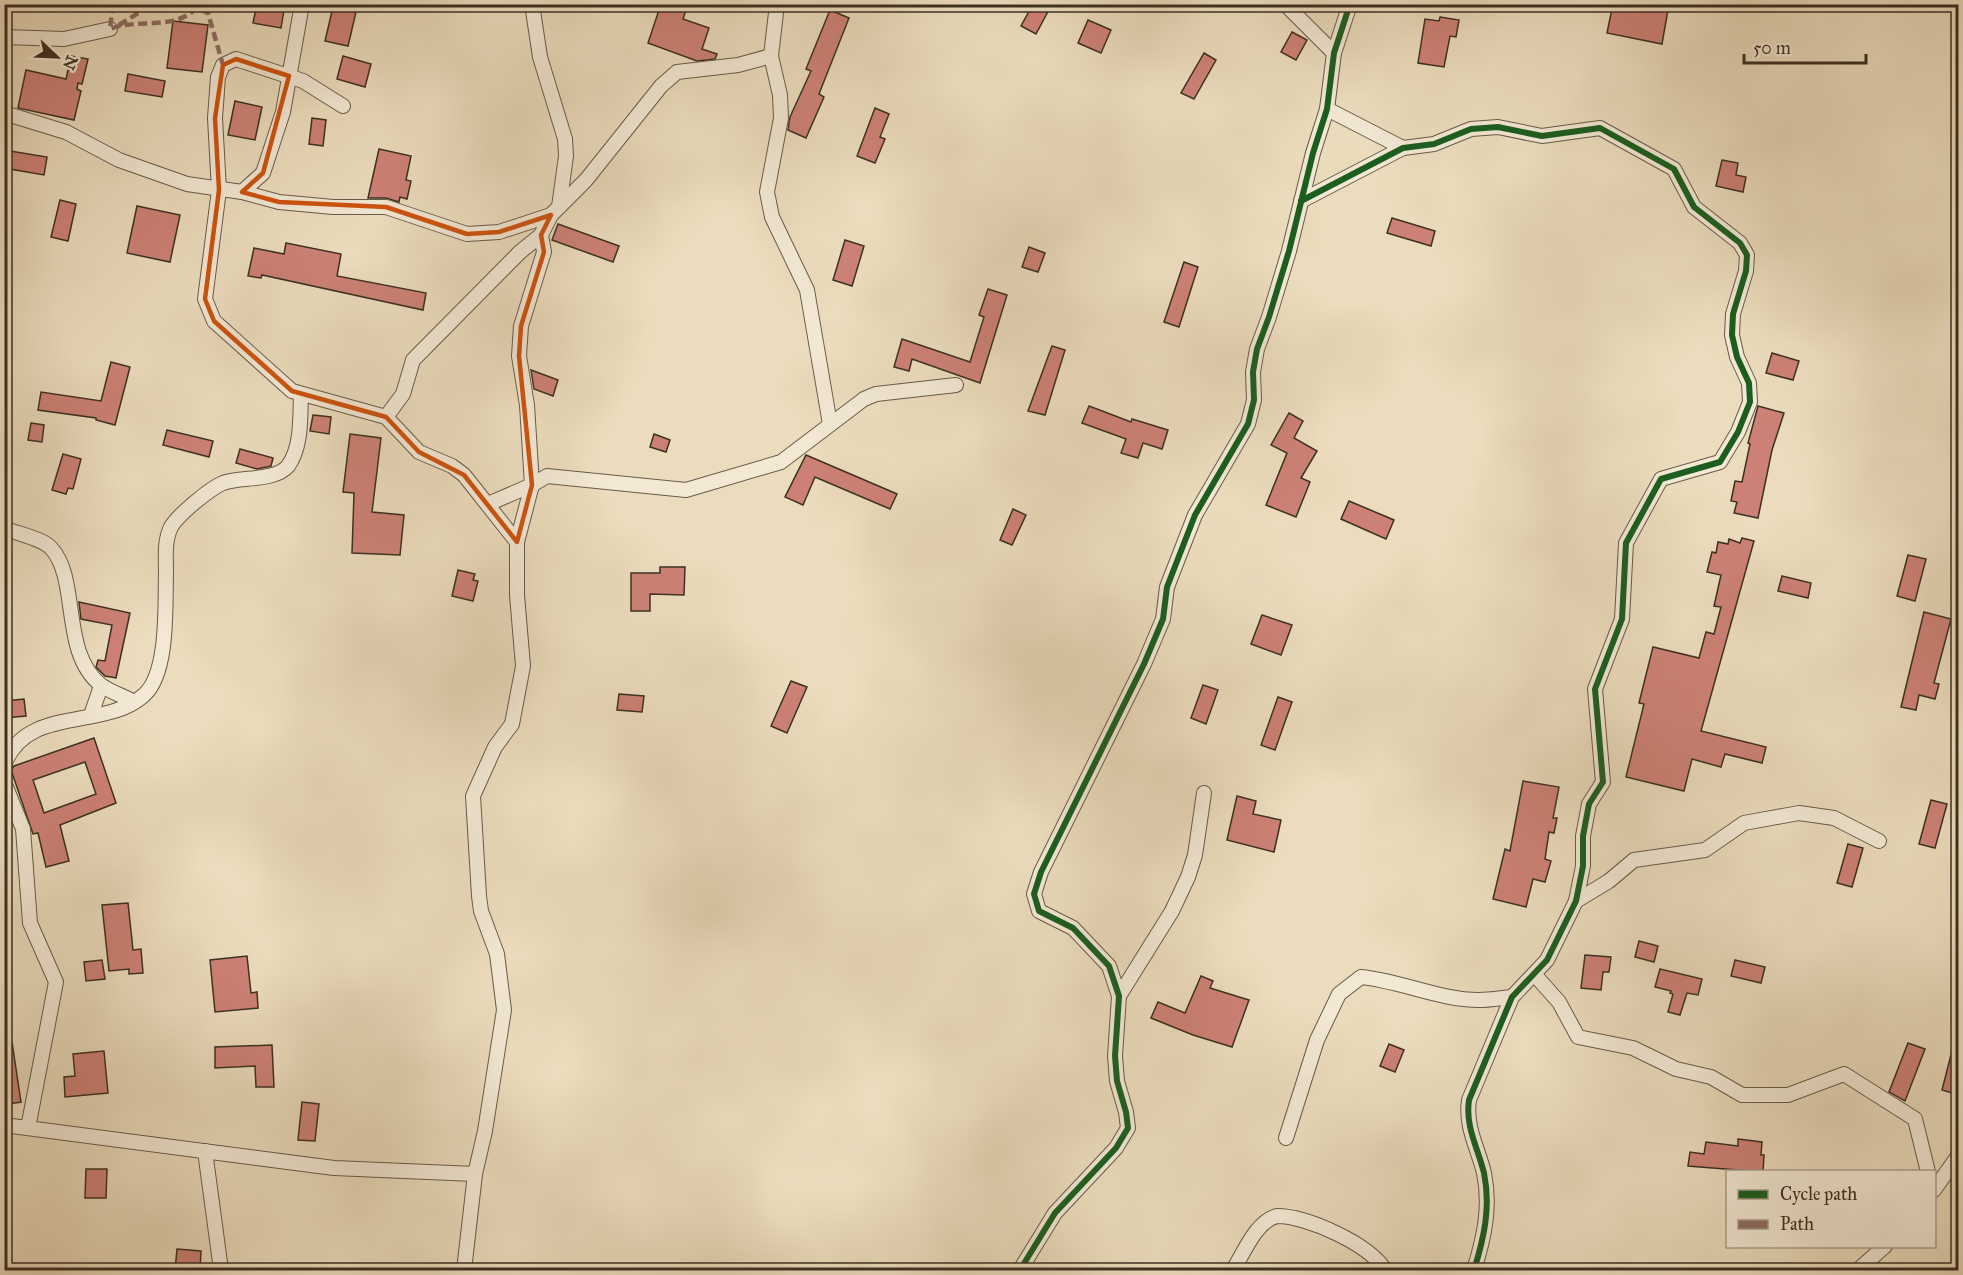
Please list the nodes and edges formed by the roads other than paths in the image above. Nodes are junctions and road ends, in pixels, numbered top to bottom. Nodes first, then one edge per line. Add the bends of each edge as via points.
1 (302, 4) edge
2 (532, 4) edge
3 (777, 4) edge
4 (1285, 4) edge
5 (1350, 4) edge
6 (110, 29) dead end
7 (4, 38) edge
8 (1334, 53) junction
9 (771, 57) junction
10 (289, 76) junction
11 (343, 106) dead end
12 (1327, 109) junction
13 (4, 113) edge
14 (1403, 148) junction
15 (219, 190) junction
16 (242, 192) junction
17 (1301, 201) junction
18 (555, 211) junction
19 (541, 235) junction
20 (956, 385) dead end
21 (301, 395) junction
22 (386, 417) junction
23 (830, 424) junction
24 (532, 485) junction
25 (488, 504) junction
26 (4, 528) edge
27 (517, 542) junction
28 (101, 686) junction
29 (134, 702) junction
30 (91, 715) junction
31 (4, 765) edge
32 (4, 782) edge
33 (1204, 793) dead end
34 (1879, 841) dead end
35 (1576, 901) junction
36 (1534, 974) junction
37 (1119, 996) junction
38 (1512, 997) junction
39 (4, 1125) edge
40 (28, 1128) junction
41 (1286, 1138) dead end
42 (205, 1150) junction
43 (1959, 1156) edge
44 (1928, 1170) edge
45 (475, 1174) junction
46 (1936, 1189) edge
47 (1883, 1248) edge
48 (221, 1270) edge
49 (464, 1270) edge
50 (1020, 1270) edge
51 (1233, 1270) edge
52 (1385, 1270) edge
53 (1474, 1270) edge
54 (1858, 1270) edge

1 - 10 street
2 - 18 street via 540,57 565,139 566,156
3 - 9 street
4 - 8 street
5 - 8 street
6 - 7 street via 64,39
8 - 12 street
9 - 18 street via 677,72
9 - 23 street via 781,118 767,192 772,217 807,290
10 - 11 street
10 - 15 street via 236,59 223,65 218,77 215,118
10 - 16 street via 283,111 263,173
12 - 14 street
12 - 17 street
13 - 15 street via 66,132 139,167
14 - 17 street
14 - 35 street via 1434,144 1471,129 1498,127 1542,136 1600,128 1674,169 1694,207 1740,243 1747,255 1733,314 1732,335 1749,384 1750,402 1738,432 1720,462 1661,479 1626,543 1622,619 1595,689 1603,782 1589,804
15 - 16 street
15 - 21 street via 205,299 210,312 237,343
16 - 18 street via 279,202 386,207 467,234 499,232
17 - 37 street via 1257,349 1254,400 1248,424 1195,515 1167,587 1163,619 1148,655 1041,872 1034,894 1039,911 1073,928 1109,966
18 - 19 street
19 - 22 street via 413,360 403,394
19 - 24 street via 544,252 521,326 519,356 527,405
20 - 23 street via 876,394
21 - 22 street
21 - 29 street via 299,430 287,467 272,474 223,483 202,497 172,527 167,544 158,669 152,687
22 - 25 street via 419,452 464,475
23 - 24 street via 782,462 686,490 560,476 547,476
24 - 25 street
24 - 27 street
25 - 27 street
26 - 28 street via 50,546 61,562 76,642
27 - 45 street via 522,666 518,704 512,724 495,747 474,796 480,903 497,954 504,1010
28 - 29 street
28 - 30 street
29 - 30 street
30 - 31 street via 29,733 10,750
32 - 40 street via 23,829 30,923 56,982
33 - 37 street via 1188,877
34 - 35 street via 1834,818 1799,813 1744,823 1705,850 1634,860
35 - 36 street via 1547,960
36 - 38 street
36 - 44 street via 1559,1002 1578,1037 1634,1048 1676,1069 1711,1077 1742,1095 1788,1095 1844,1074 1915,1119
37 - 50 street via 1115,1056 1128,1128 1116,1148 1055,1213
38 - 41 street via 1478,1000 1361,977 1339,994 1317,1040
38 - 53 street via 1469,1100 1467,1118 1484,1174 1488,1206 1484,1240
39 - 40 street
40 - 42 street
42 - 45 street via 334,1168
42 - 48 street
43 - 46 street
45 - 49 street
47 - 54 street
51 - 52 street via 1268,1218 1284,1216 1337,1233 1364,1248

